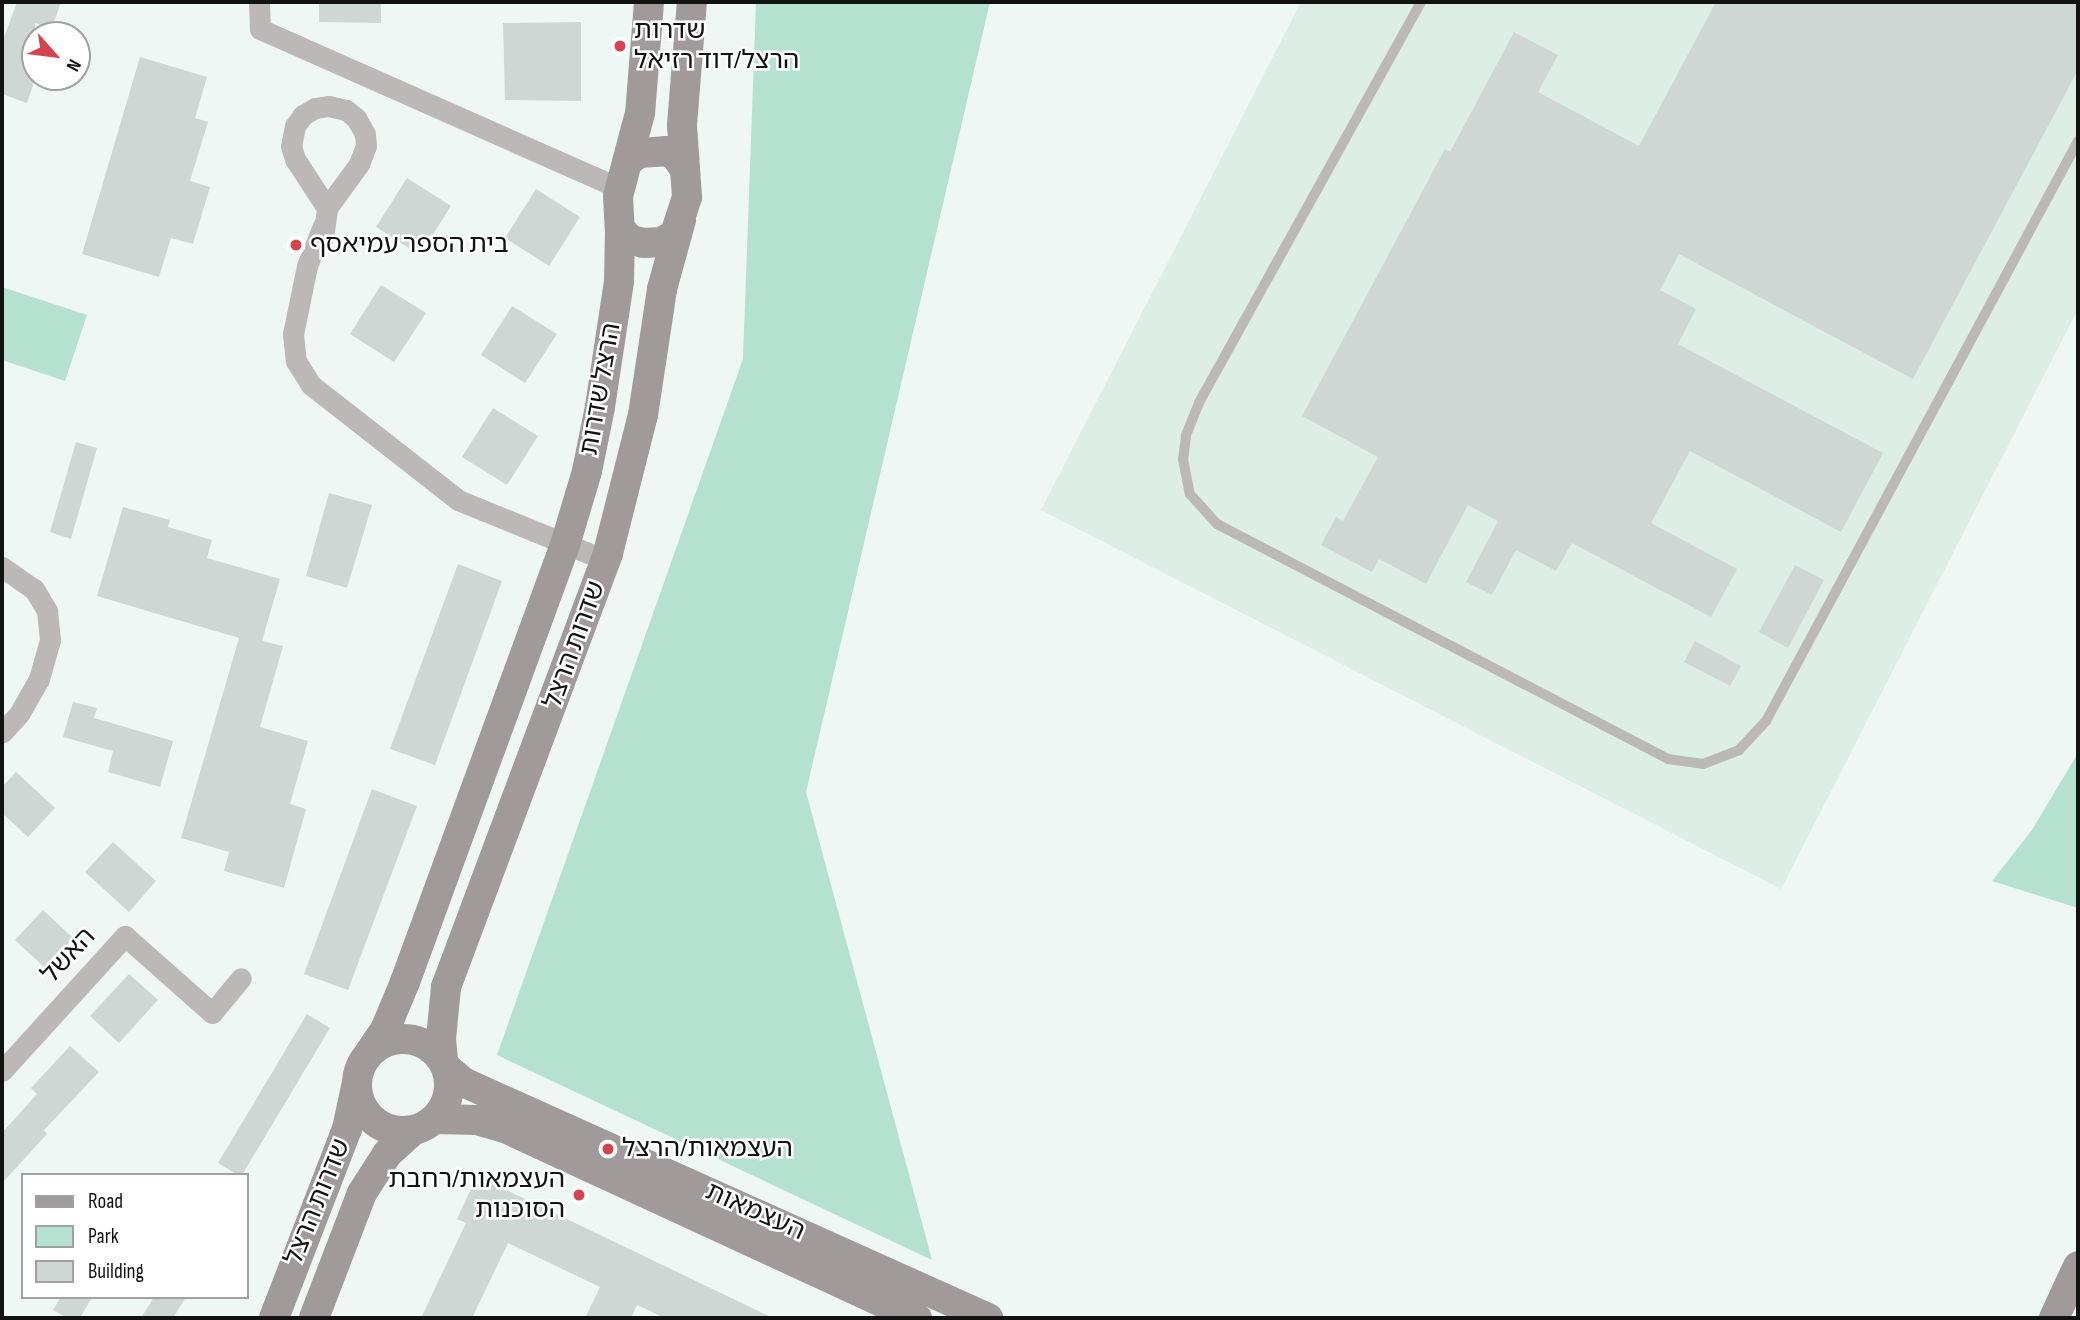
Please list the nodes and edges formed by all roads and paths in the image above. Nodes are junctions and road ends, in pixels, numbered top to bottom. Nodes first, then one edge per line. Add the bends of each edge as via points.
1 (259, 2) edge
2 (649, 2) edge
3 (692, 2) edge
4 (1421, 2) edge
5 (2078, 141) edge
6 (685, 170) junction
7 (623, 175) junction
8 (325, 217) junction
9 (681, 220) junction
10 (620, 229) junction
11 (565, 545) junction
12 (606, 560) junction
13 (2, 567) edge
14 (2, 733) edge
15 (241, 978) dead end
16 (370, 1052) junction
17 (445, 1064) junction
18 (2, 1071) edge
19 (357, 1083) junction
20 (424, 1125) junction
21 (2078, 1266) edge
22 (885, 1312) edge
23 (274, 1318) edge
24 (314, 1318) edge
25 (917, 1318) edge
26 (988, 1318) edge
27 (2054, 1318) edge

1 - 7 street via 260,29
2 - 7 main road via 640,113
3 - 6 main road via 682,125
4 - 5 lane via 1199,403 1183,459 1190,494 1217,524 1668,760 1703,764 1739,750 1766,721
6 - 7 main road via 675,155 665,151 639,153
6 - 9 main road via 687,197
7 - 10 main road
8 - 8 street via 366,146 356,118 328,106 303,116 295,126 291,146
8 - 11 street via 305,336 305,379 458,500
9 - 10 main road via 675,234 662,242 631,240
9 - 12 main road, שדרות הרצל via 662,289 643,415
10 - 11 main road, הרצל שדרות via 619,281 600,407
11 - 12 street
11 - 16 main road, שדרות הרצל via 405,982
12 - 17 main road, שדרות הרצל via 446,987
13 - 14 street via 34,589 47,611 50,640 39,679
15 - 18 street, האשל via 212,1013 125,936
16 - 17 main road via 388,1041 409,1039 422,1042
16 - 19 main road
17 - 20 main road via 448,1096
17 - 26 main road, העצמאות via 463,1082
19 - 20 main road via 361,1104 373,1121 393,1130
19 - 23 main road, שדרות הרצל via 348,1129
20 - 22 main road, העצמאות via 477,1120 505,1128
20 - 24 main road, שדרות הרצל via 387,1154 366,1185
21 - 27 main road
22 - 25 main road, העצמאות

